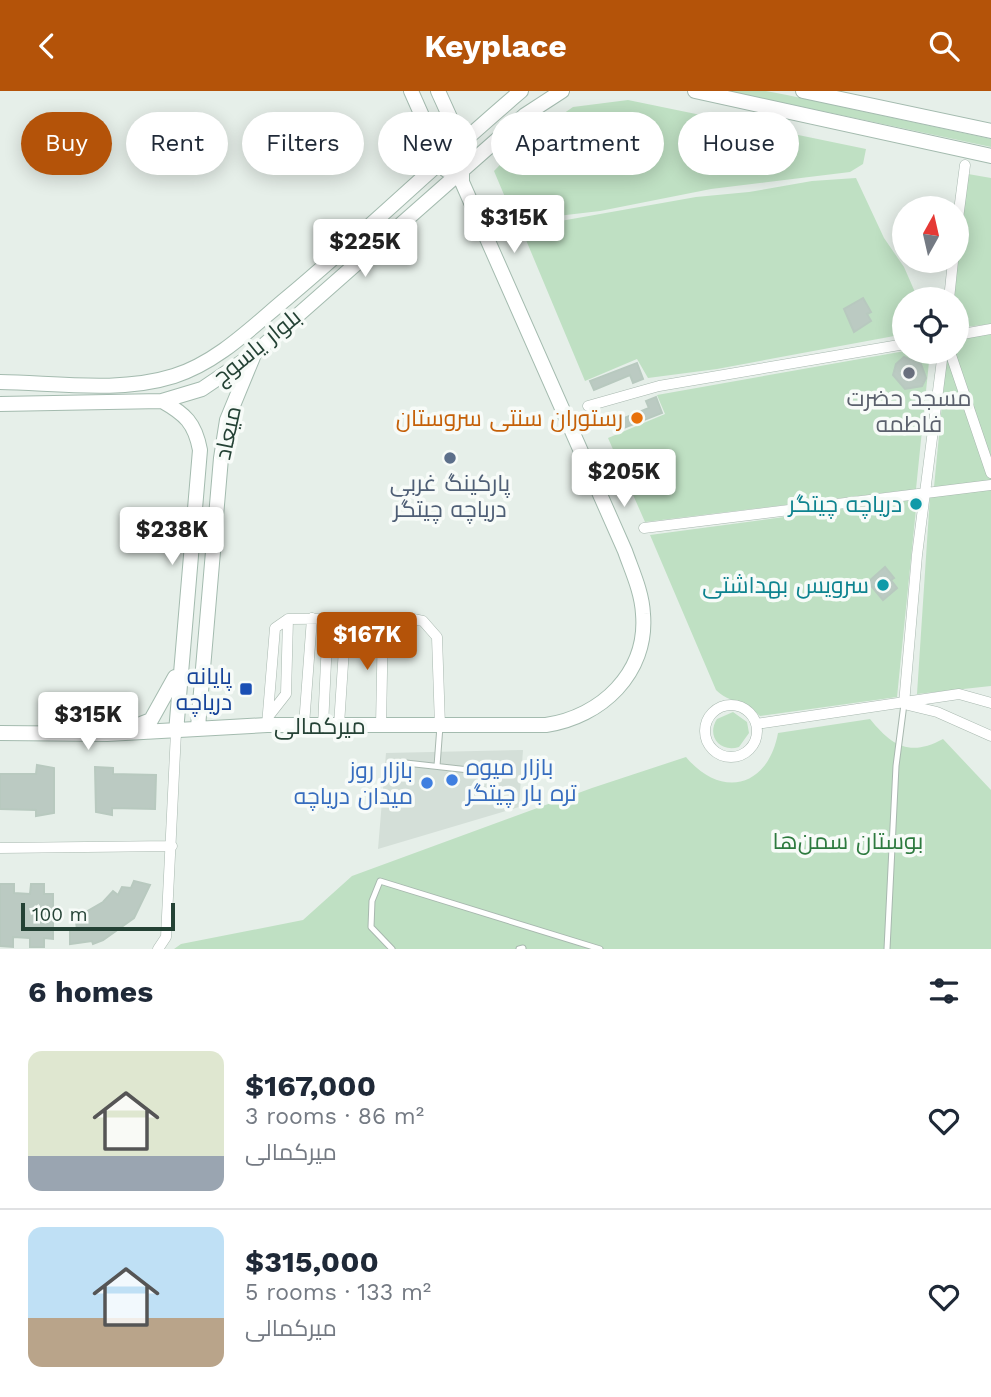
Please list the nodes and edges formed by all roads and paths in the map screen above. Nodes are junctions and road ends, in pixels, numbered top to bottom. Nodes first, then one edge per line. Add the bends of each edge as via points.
1 (411, 91) edge
2 (438, 91) edge
3 (521, 91) edge
4 (562, 91) edge
5 (695, 91) edge
6 (803, 91) edge
7 (420, 112) edge
8 (447, 112) edge
9 (477, 131) edge
10 (991, 131) edge
11 (991, 156) edge
12 (965, 165) dead end
13 (428, 175) edge
14 (459, 176) junction
15 (961, 196) edge
16 (991, 329) edge
17 (969, 333) edge
18 (892, 346) edge
19 (256, 352) junction
20 (941, 364) edge
21 (954, 364) edge
22 (0, 382) edge
23 (162, 401) junction
24 (0, 404) edge
25 (588, 407) dead end
26 (991, 473) edge
27 (991, 485) edge
28 (925, 494) junction
29 (644, 527) dead end
30 (312, 618) junction
31 (346, 618) junction
32 (288, 619) junction
33 (328, 619) junction
34 (383, 619) junction
35 (179, 669) junction
36 (200, 685) junction
37 (991, 703) edge
38 (904, 704) junction
39 (267, 721) junction
40 (756, 724) junction
41 (304, 725) junction
42 (339, 725) junction
43 (323, 726) junction
44 (381, 726) junction
45 (440, 726) junction
46 (198, 727) junction
47 (176, 732) junction
48 (0, 733) edge
49 (107, 734) junction
50 (991, 736) edge
51 (397, 762) dead end
52 (437, 766) junction
53 (478, 771) dead end
54 (172, 846) junction
55 (0, 848) edge
56 (158, 949) edge
57 (392, 949) edge
58 (600, 949) edge
59 (887, 949) edge

1 - 7 street
2 - 8 street
3 - 9 street, بلوار یاسوج
4 - 14 street, بلوار یاسوج via 525,115
5 - 11 street
6 - 10 street
12 - 15 street
13 - 22 street, بلوار یاسوج via 230,346 193,369 146,382
14 - 19 street, بلوار یاسوج
14 - 45 street, میرکمالی via 625,551 643,615 626,680 607,701 567,722
16 - 17 street
18 - 25 street via 659,386
19 - 23 street, بلوار یاسوج via 202,389
19 - 36 street, میعاد via 228,420 221,458
20 - 28 street
21 - 26 street
23 - 24 street, بلوار یاسوج
23 - 35 street, میعاد via 193,424 200,450
27 - 28 street
28 - 29 street
28 - 38 street
30 - 32 street
30 - 33 street
30 - 41 street
31 - 33 street
31 - 34 street
31 - 42 street
32 - 39 street via 286,694
32 - 39 street via 275,628 272,638
33 - 43 street
34 - 44 street
34 - 45 street via 423,621 437,637
35 - 36 street via 186,687
35 - 47 street, میعاد
35 - 49 street via 151,720
36 - 46 street, میعاد
37 - 38 street via 959,694
38 - 40 street
38 - 50 street
38 - 59 lane via 896,766
39 - 41 street, میرکمالی
39 - 46 street, میرکمالی
40 - 40 street via 750,748 736,756 713,750 705,735 708,719 722,706 747,710
41 - 43 street, میرکمالی
42 - 43 street, میرکمالی
42 - 44 street, میرکمالی
44 - 45 street, میرکمالی
45 - 52 lane
46 - 47 street, میرکمالی
47 - 49 street, میرکمالی
47 - 54 street
48 - 49 street, میرکمالی
51 - 52 lane
52 - 53 lane
54 - 55 street
54 - 56 street via 166,937
57 - 58 lane via 372,927 372,901 380,881

